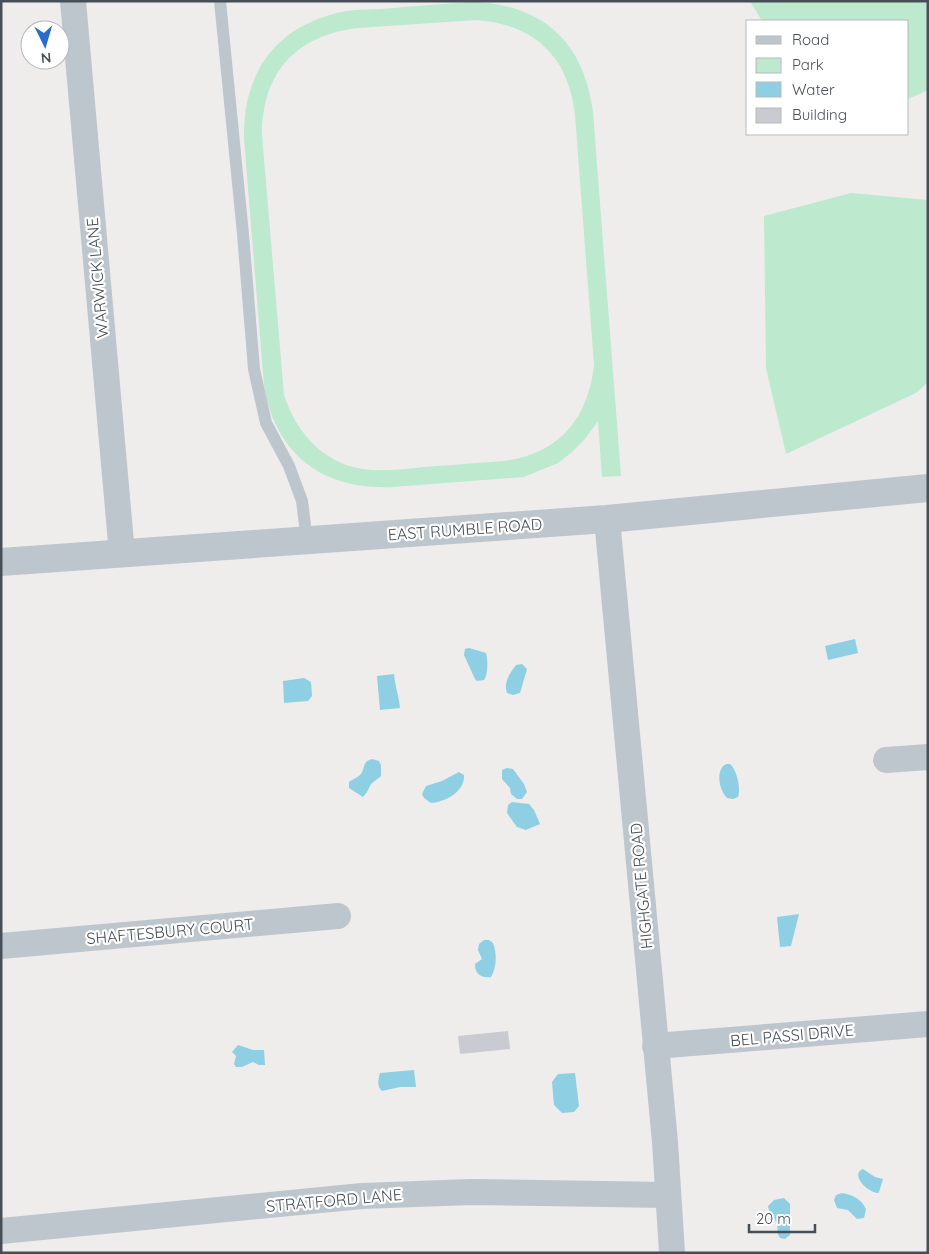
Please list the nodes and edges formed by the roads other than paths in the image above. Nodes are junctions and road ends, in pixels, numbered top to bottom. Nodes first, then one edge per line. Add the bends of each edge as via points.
1 (73, 1) edge
2 (220, 1) edge
3 (928, 488) edge
4 (607, 519) junction
5 (308, 541) junction
6 (122, 554) junction
7 (1, 562) edge
8 (928, 756) edge
9 (886, 760) dead end
10 (338, 916) dead end
11 (1, 946) edge
12 (928, 1024) edge
13 (656, 1046) junction
14 (668, 1195) junction
15 (1, 1231) edge
16 (672, 1253) edge

1 - 6 street, WARWICK LANE
2 - 5 lane via 254,369 266,423 289,466 302,501
3 - 4 street, EAST RUMBLE ROAD
4 - 5 street, EAST RUMBLE ROAD
4 - 13 street, HIGHGATE ROAD
5 - 6 street, EAST RUMBLE ROAD
6 - 7 street, EAST RUMBLE ROAD
8 - 9 street
10 - 11 street, SHAFTESBURY COURT
12 - 13 street, BEL PASSI DRIVE
13 - 14 street, HIGHGATE ROAD
14 - 15 street, STRATFORD LANE via 471,1192 362,1196
14 - 16 street, HIGHGATE ROAD

